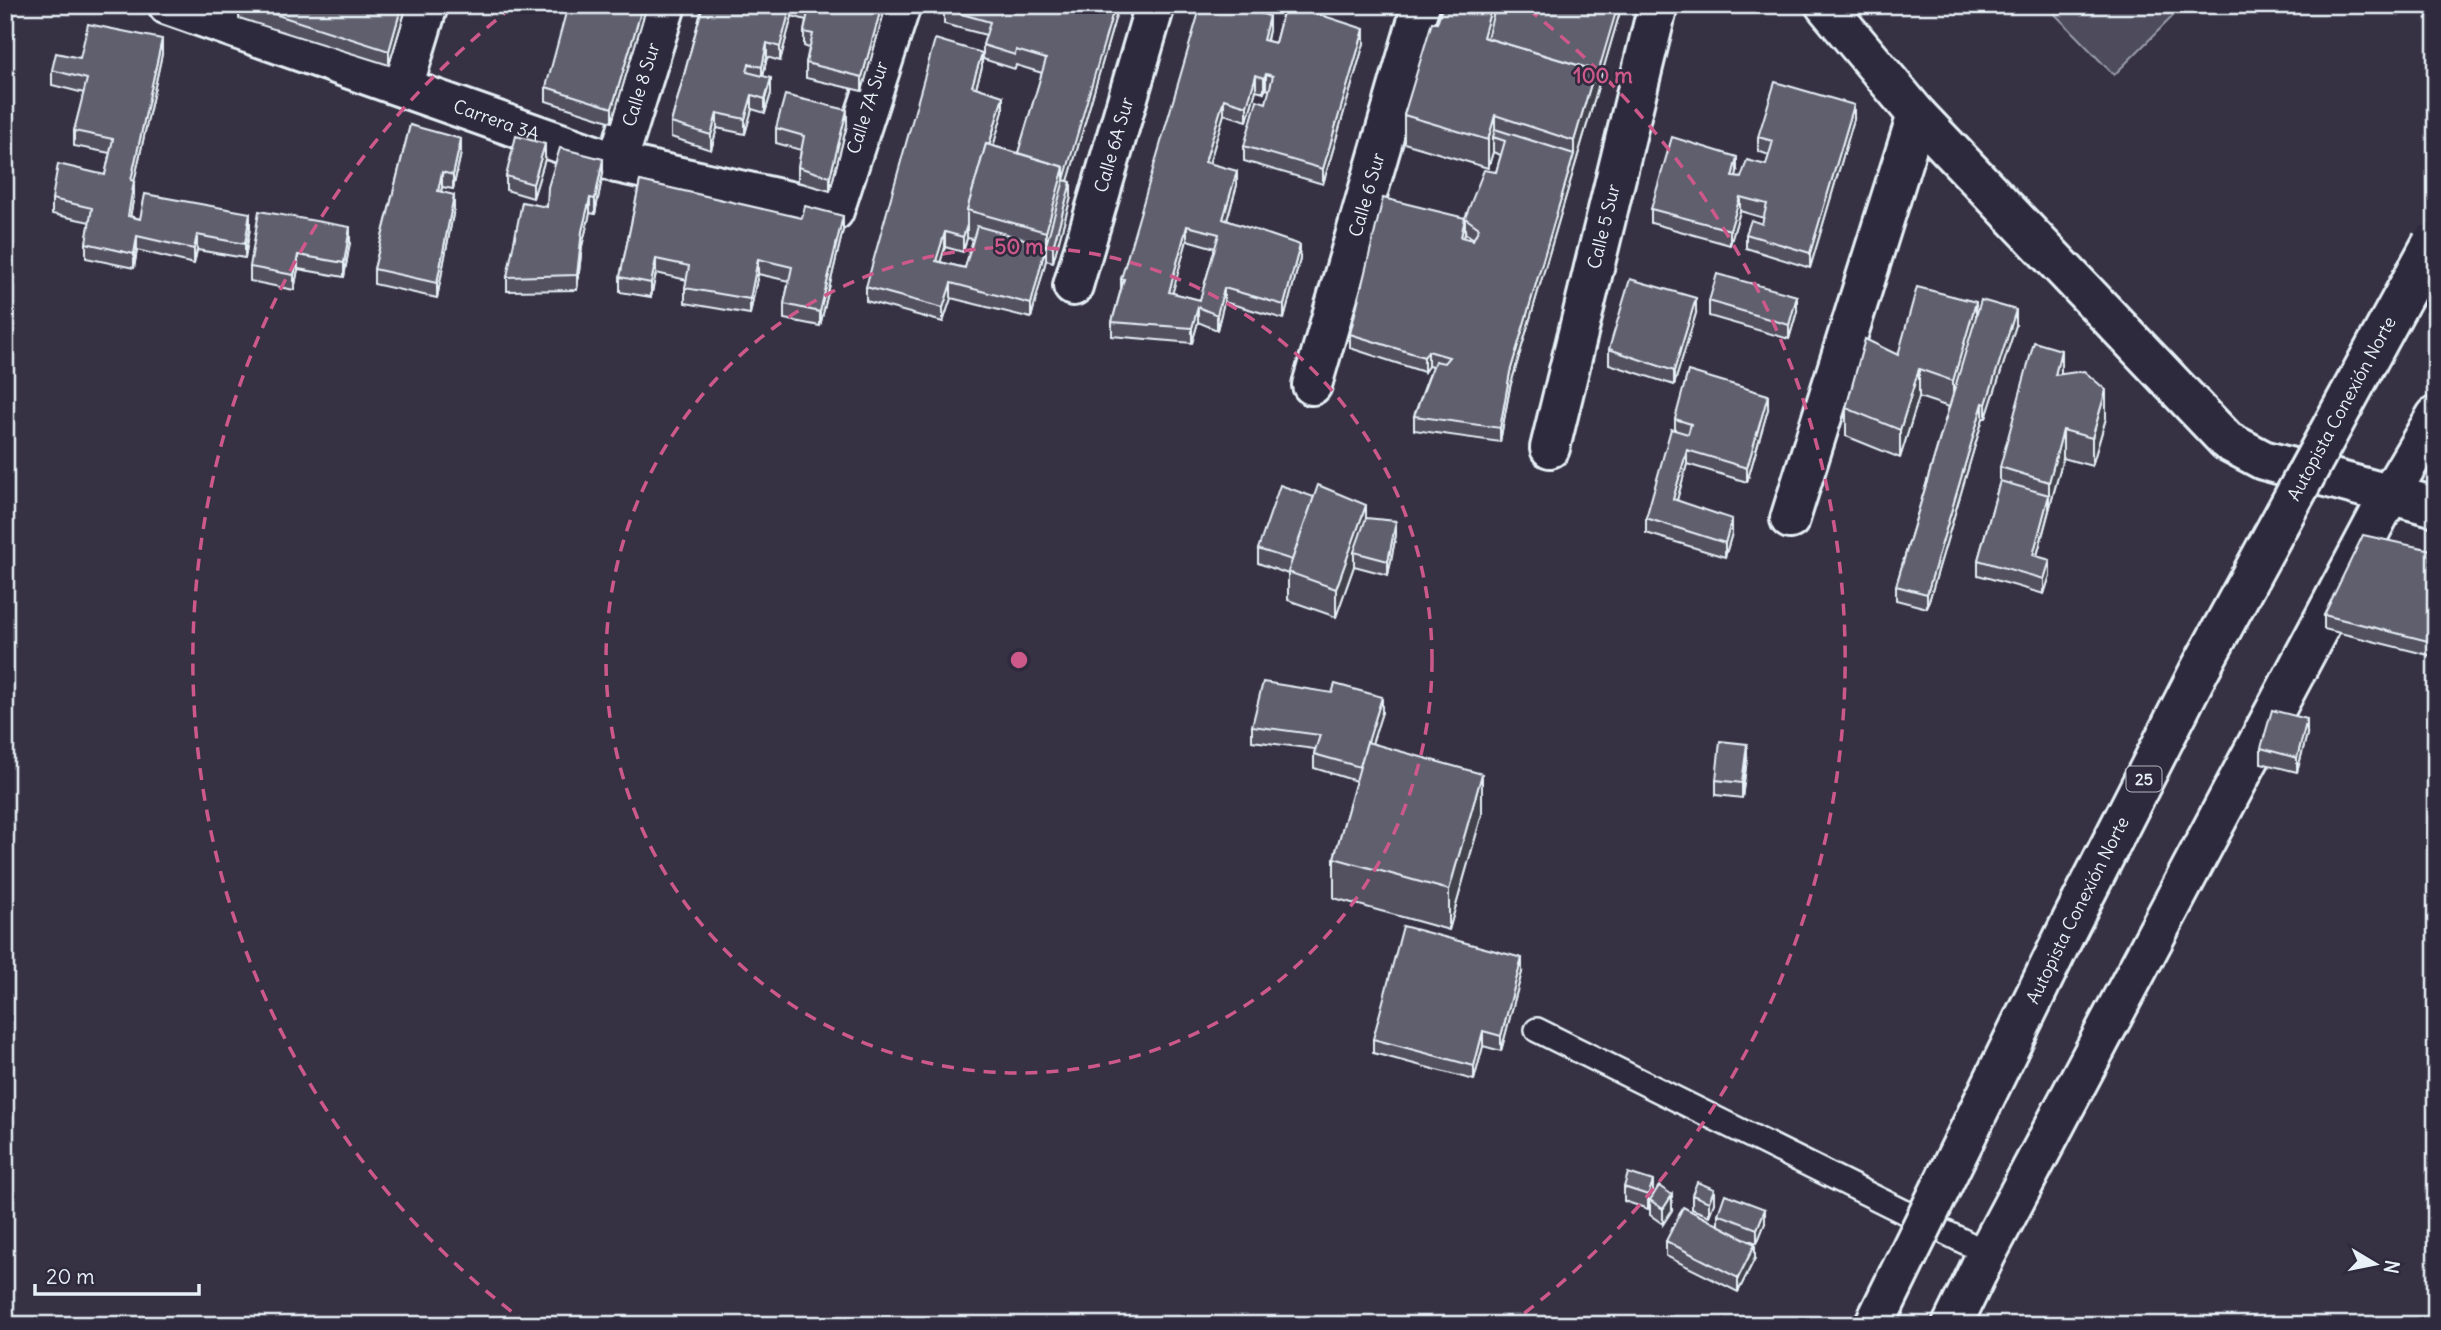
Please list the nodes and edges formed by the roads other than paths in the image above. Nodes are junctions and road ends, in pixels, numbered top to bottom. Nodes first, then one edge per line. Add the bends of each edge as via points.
1 (168, 5) edge
2 (428, 5) edge
3 (666, 5) edge
4 (901, 5) edge
5 (1155, 5) edge
6 (1422, 5) edge
7 (1657, 5) edge
8 (1825, 5) edge
9 (218, 14) edge
10 (402, 87) junction
11 (1917, 115) junction
12 (617, 163) junction
13 (834, 211) joint
14 (2432, 243) dead end
15 (1073, 286) dead end
16 (1312, 385) dead end
17 (2436, 416) edge
18 (1550, 448) dead end
19 (2390, 494) junction
20 (2436, 508) edge
21 (1790, 519) dead end
22 (1537, 1030) dead end
23 (1987, 1253) junction
24 (1874, 1325) edge
25 (1952, 1325) edge

1 - 9 main road, Carrera 3A
2 - 10 main road
3 - 12 main road, Calle 8 Sur
4 - 13 main road, Calle 7A Sur
5 - 15 main road, Calle 6A Sur
6 - 16 main road, Calle 6 Sur
7 - 18 main road, Calle 5 Sur
8 - 11 main road
9 - 10 main road, Carrera 3A
10 - 12 main road, Carrera 3A
11 - 19 main road via 2227,441 2263,460
11 - 21 main road
12 - 13 main road, Carrera 3A
14 - 24 main road, Autopista Conexión Norte / 25, bridge via 2199,671
17 - 19 main road
19 - 20 main road
19 - 23 main road
22 - 23 lane
23 - 25 main road

